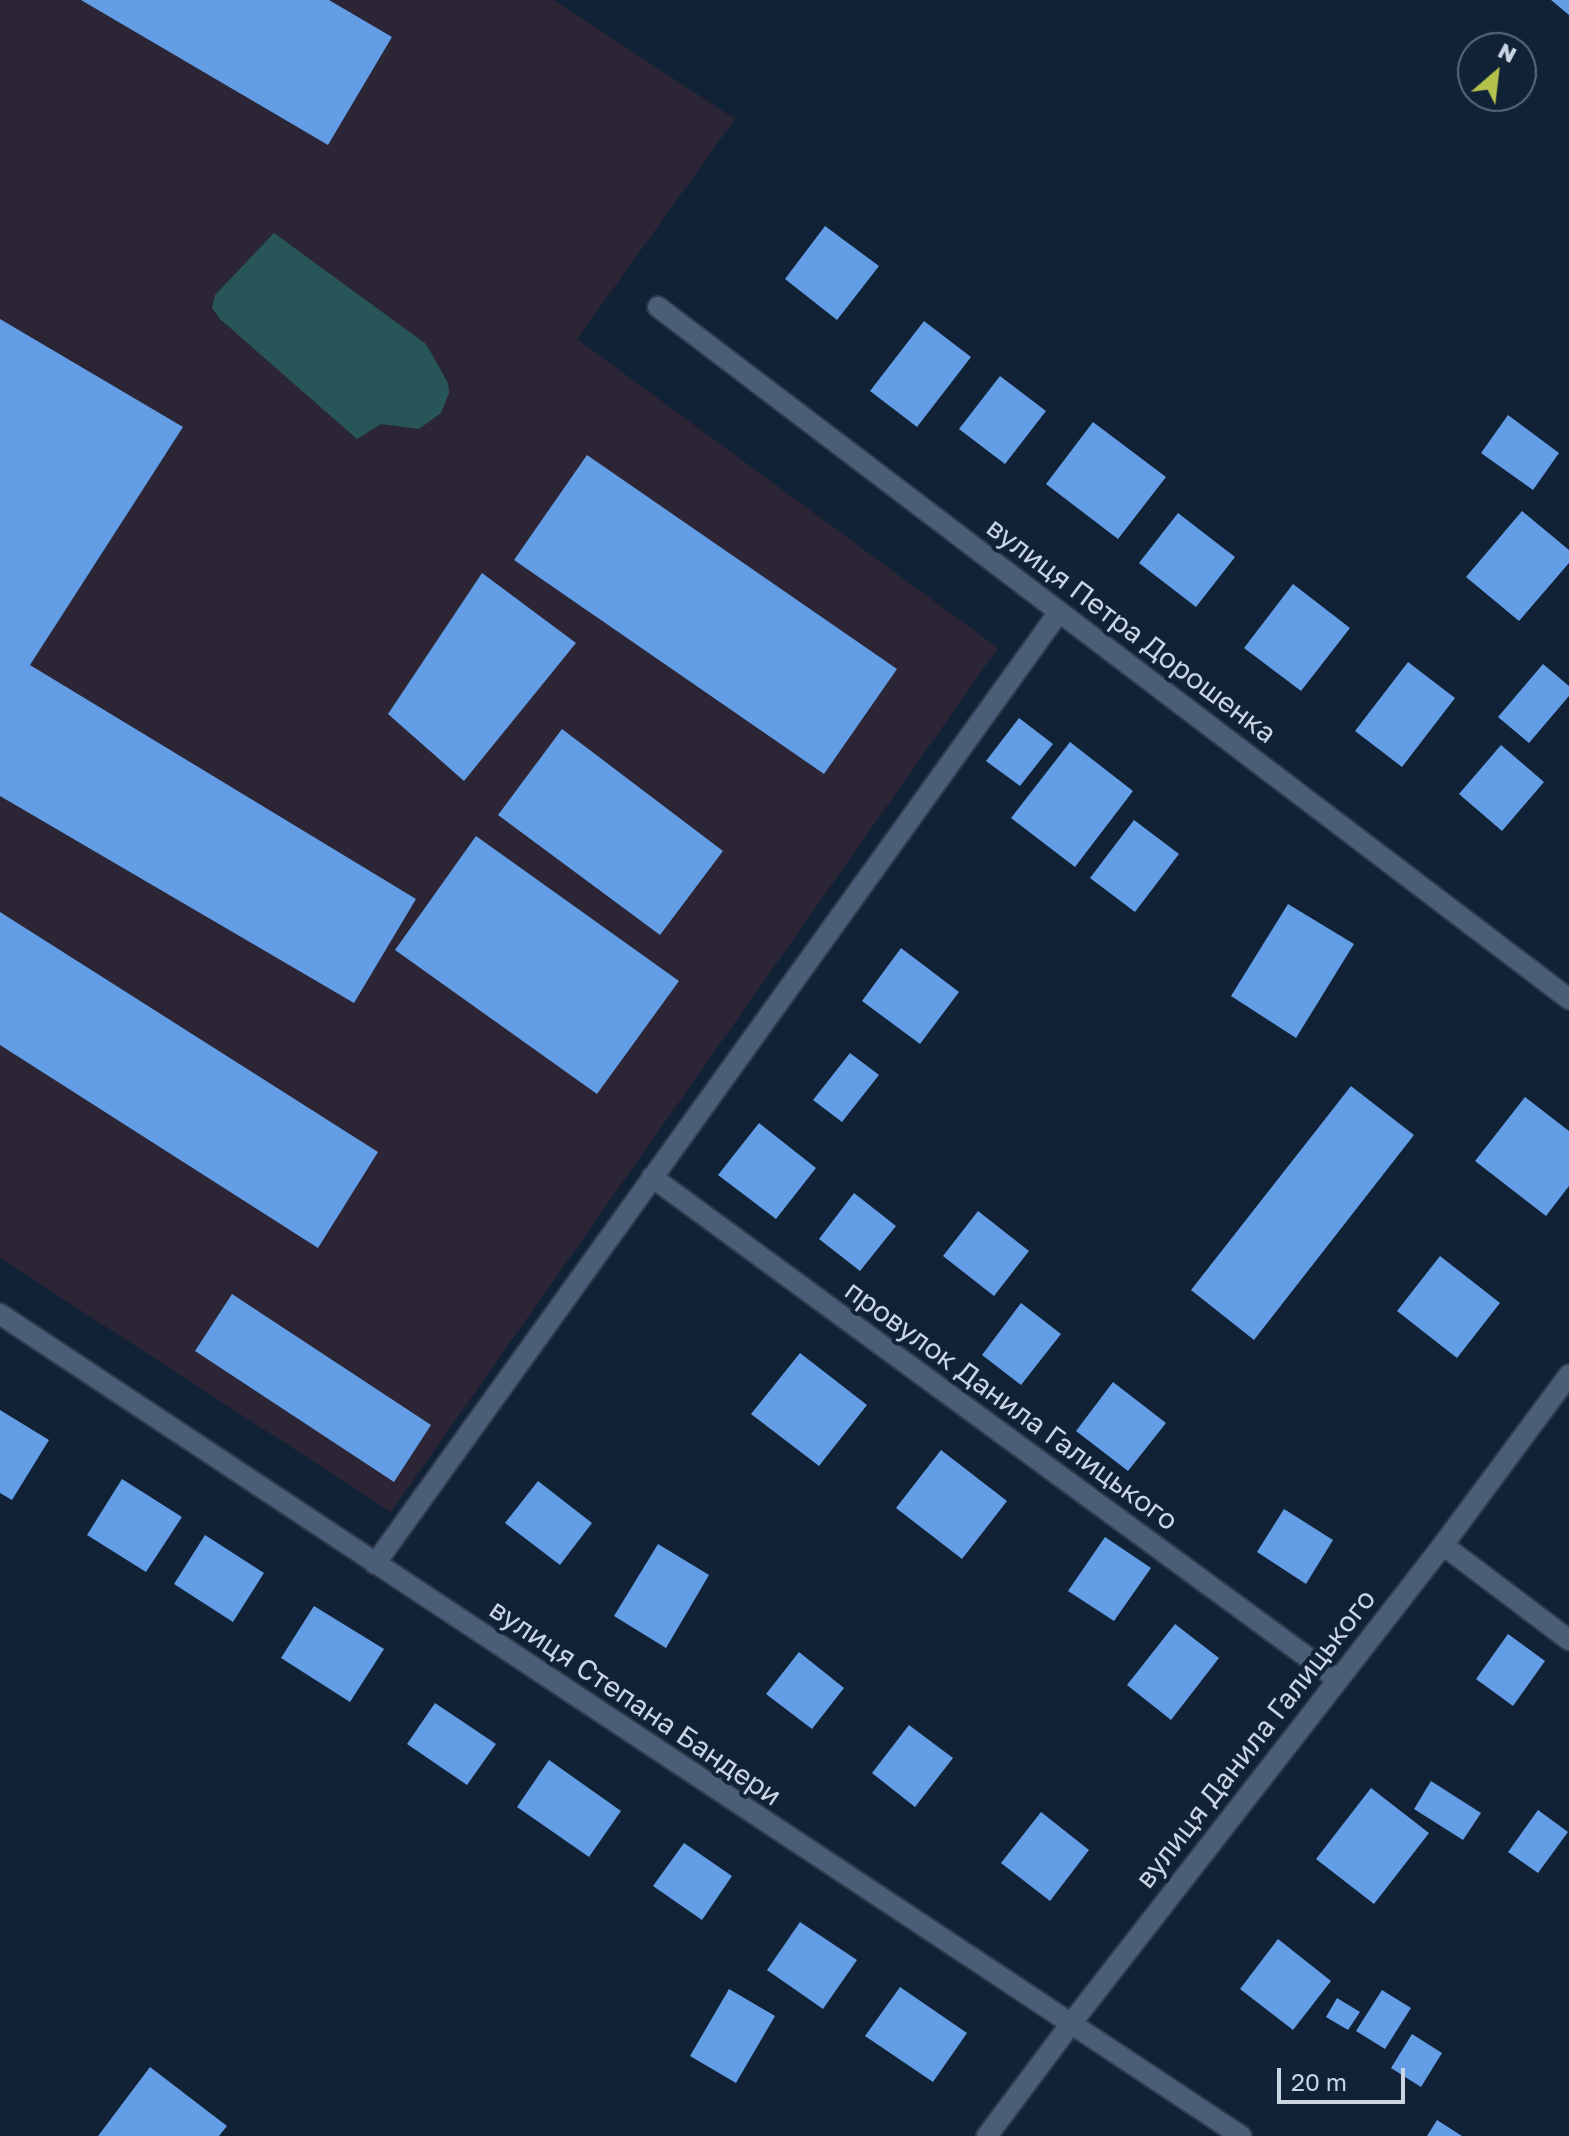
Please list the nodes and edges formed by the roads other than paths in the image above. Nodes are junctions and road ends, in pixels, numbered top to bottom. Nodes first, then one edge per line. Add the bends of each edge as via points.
1 (658, 307) dead end
2 (1059, 612) junction
3 (1569, 999) edge
4 (652, 1177) junction
5 (0, 1314) edge
6 (1569, 1375) edge
7 (1443, 1545) junction
8 (375, 1564) junction
9 (1569, 1640) edge
10 (1337, 1679) junction
11 (1070, 2025) junction
12 (987, 2136) edge
13 (1241, 2136) edge

1 - 2 street, вулиця Петра Дорошенка
2 - 3 street, вулиця Петра Дорошенка
2 - 4 street
4 - 8 street
4 - 10 street, провулок Данила Галицького
5 - 8 street, вулиця Степана Бандери
6 - 7 street, вулиця Данила Галицького
7 - 9 street
7 - 10 street, вулиця Данила Галицького
8 - 11 street, вулиця Степана Бандери
10 - 11 street, вулиця Данила Галицького
11 - 12 street, вулиця Данила Галицького
11 - 13 street, вулиця Степана Бандери

